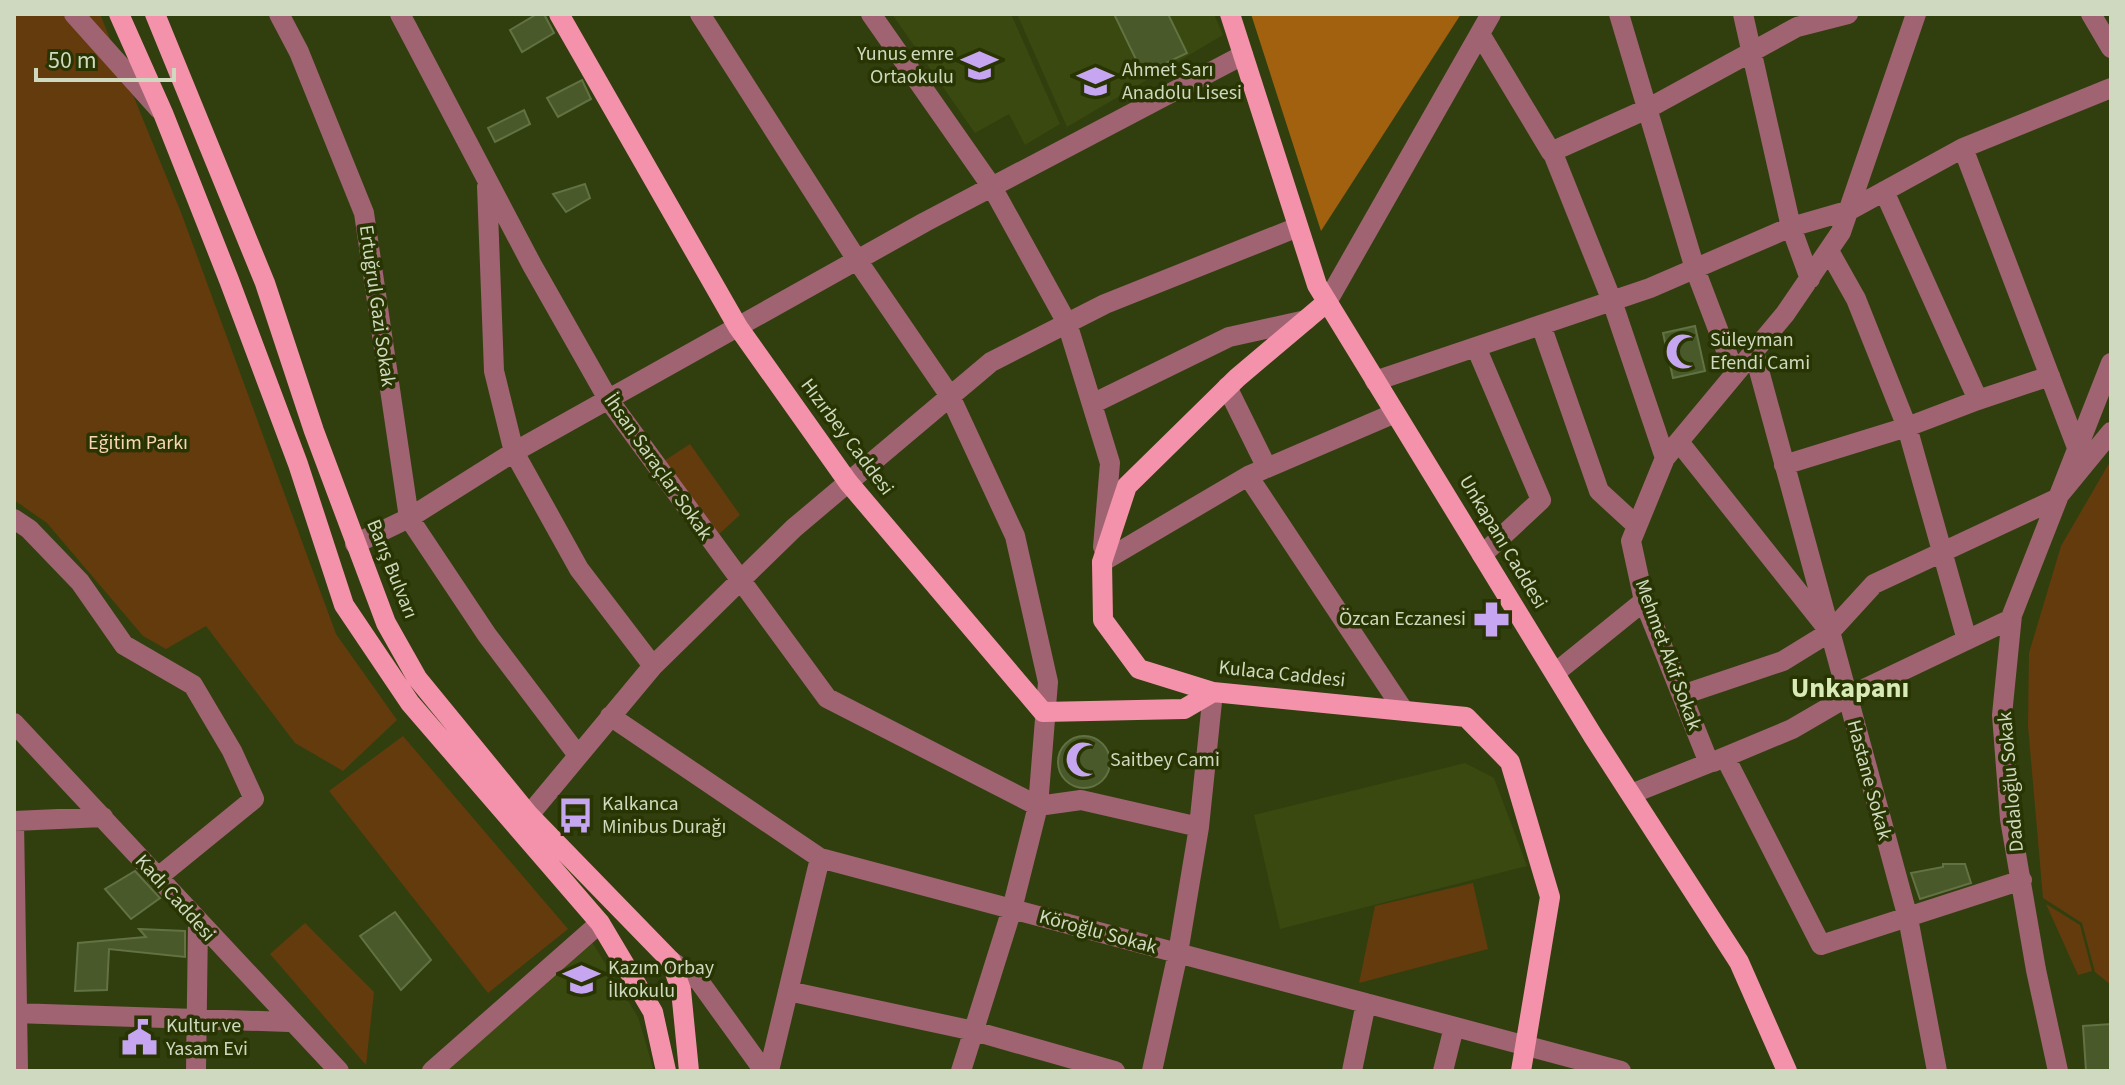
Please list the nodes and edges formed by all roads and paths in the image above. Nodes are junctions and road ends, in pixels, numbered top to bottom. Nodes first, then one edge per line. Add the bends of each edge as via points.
1 (74, 14) edge
2 (119, 14) edge
3 (155, 14) edge
4 (279, 14) edge
5 (400, 14) edge
6 (559, 14) edge
7 (700, 14) edge
8 (871, 14) edge
9 (1230, 14) edge
10 (1491, 14) edge
11 (1619, 14) edge
12 (1743, 14) edge
13 (1848, 14) edge
14 (1916, 14) edge
15 (2091, 14) edge
16 (1480, 34) junction
17 (2111, 48) edge
18 (1752, 52) junction
19 (1243, 55) junction
20 (2111, 88) edge
21 (1647, 109) junction
22 (163, 113) junction
23 (1963, 148) junction
24 (1552, 151) junction
25 (486, 179) junction
26 (992, 187) junction
27 (1884, 191) junction
28 (1850, 210) junction
29 (1298, 227) junction
30 (1791, 227) junction
31 (1829, 251) junction
32 (857, 260) junction
33 (1695, 269) junction
34 (1810, 279) junction
35 (1612, 301) junction
36 (1327, 302) junction
37 (1306, 320) junction
38 (1067, 323) junction
39 (1541, 325) junction
40 (738, 327) junction
41 (1476, 347) junction
42 (1754, 352) junction
43 (2111, 363) edge
44 (1735, 374) junction
45 (2050, 376) junction
46 (1375, 381) junction
47 (1227, 387) junction
48 (950, 396) junction
49 (608, 399) junction
50 (1978, 400) junction
51 (1092, 404) junction
52 (1395, 413) junction
53 (1907, 427) junction
54 (2111, 432) edge
55 (1679, 442) junction
56 (2076, 445) junction
57 (514, 452) junction
58 (1665, 458) junction
59 (1784, 465) junction
60 (1258, 472) junction
61 (848, 482) junction
62 (2056, 499) junction
63 (409, 518) junction
64 (14, 519) edge
65 (1637, 526) junction
66 (355, 544) junction
67 (1943, 551) junction
68 (1482, 555) junction
69 (1102, 562) junction
70 (739, 581) junction
71 (1644, 601) junction
72 (2011, 619) junction
73 (1830, 632) junction
74 (1967, 640) junction
75 (653, 666) junction
76 (1555, 673) junction
77 (1213, 692) junction
78 (1682, 695) junction
79 (1847, 697) junction
80 (1404, 711) junction
81 (1043, 712) junction
82 (610, 716) junction
83 (14, 723) edge
84 (577, 754) junction
85 (1717, 760) junction
86 (1631, 794) junction
87 (1038, 806) junction
88 (529, 815) junction
89 (103, 817) junction
90 (14, 821) edge
91 (1199, 827) junction
92 (820, 858) junction
93 (157, 878) junction
94 (2022, 880) junction
95 (1012, 909) junction
96 (1908, 918) junction
97 (198, 923) junction
98 (600, 923) junction
99 (1178, 953) junction
100 (671, 961) junction
101 (788, 991) junction
102 (1366, 1003) junction
103 (16, 1013) edge
104 (196, 1019) junction
105 (289, 1022) junction
106 (1454, 1027) junction
107 (974, 1031) junction
108 (1527, 1046) junction
109 (18, 1071) edge
110 (196, 1071) edge
111 (339, 1071) edge
112 (432, 1071) edge
113 (666, 1071) edge
114 (689, 1071) edge
115 (766, 1071) edge
116 (961, 1071) edge
117 (1115, 1071) edge
118 (1152, 1071) edge
119 (1352, 1071) edge
120 (1443, 1071) edge
121 (1521, 1071) edge
122 (1621, 1071) edge
123 (1787, 1071) edge
124 (1937, 1071) edge
125 (2058, 1071) edge

1 - 22 street
2 - 22 main road
3 - 66 main road, Barış Bulvarı via 265,283
4 - 63 street, Ertuğrul Gazi Sokak via 364,213
5 - 25 street, İhsan Saraçlar Sokak
6 - 40 main road, Hızırbey Caddesi
7 - 32 street
8 - 26 street
9 - 19 main road, Unkapanı Caddesi
10 - 16 street
11 - 21 street
12 - 18 street
13 - 18 street via 1797,27
14 - 28 street, Mehmet Akif Sokak
15 - 17 street
16 - 24 street
16 - 36 street
18 - 21 street
18 - 30 street
19 - 26 street
19 - 29 main road, Unkapanı Caddesi
20 - 23 street
21 - 24 street
21 - 33 street
22 - 98 main road via 298,464 344,605 410,703
23 - 27 street
23 - 45 street
24 - 35 street
25 - 49 street, İhsan Saraçlar Sokak
25 - 57 street via 494,371
26 - 32 street
26 - 38 street
27 - 28 street
27 - 50 street
28 - 30 street
28 - 31 street, Mehmet Akif Sokak
29 - 36 main road, Unkapanı Caddesi
29 - 38 street
30 - 33 street
30 - 34 street
31 - 34 street, Mehmet Akif Sokak
31 - 53 street via 1856,299
32 - 40 street
32 - 48 street
33 - 35 street
33 - 44 street
34 - 42 street, Mehmet Akif Sokak
35 - 39 street
35 - 58 street
36 - 37 main road, Kulaca Caddesi
36 - 46 main road, Unkapanı Caddesi
37 - 47 main road, Kulaca Caddesi
37 - 51 street via 1229,337
38 - 48 street via 991,362
38 - 51 street
39 - 41 street
39 - 65 street via 1599,491
40 - 49 street
40 - 61 main road, Hızırbey Caddesi
41 - 46 street
41 - 68 street via 1541,500
42 - 44 street, Mehmet Akif Sokak
42 - 59 street, Hastane Sokak
43 - 56 street, Dadaloğlu Sokak
44 - 55 street, Mehmet Akif Sokak
45 - 50 street
45 - 56 street
46 - 52 main road, Unkapanı Caddesi
47 - 60 street
47 - 69 main road, Kulaca Caddesi via 1127,486
48 - 61 street
48 - 81 street via 1015,536 1048,682
49 - 57 street
49 - 70 street, İhsan Saraçlar Sokak
50 - 53 street
51 - 69 street via 1110,463
52 - 60 street
52 - 68 main road, Unkapanı Caddesi
53 - 59 street
53 - 67 street
54 - 62 street
55 - 58 street, Mehmet Akif Sokak
55 - 73 street
56 - 62 street, Dadaloğlu Sokak
57 - 63 street
57 - 75 street via 579,569
58 - 65 street, Mehmet Akif Sokak
59 - 73 street, Hastane Sokak
60 - 69 street
60 - 80 street
61 - 70 street
61 - 81 main road, Hızırbey Caddesi
62 - 67 street
62 - 72 street, Dadaloğlu Sokak
63 - 66 street
63 - 84 street via 487,635
64 - 93 street via 80,582 124,645 193,685 254,799
65 - 71 street, Mehmet Akif Sokak via 1631,541
66 - 88 main road, Barış Bulvarı via 386,623 417,678
67 - 73 street via 1874,584
67 - 74 street
68 - 76 main road, Unkapanı Caddesi
69 - 77 main road, Kulaca Caddesi via 1103,620 1139,669
70 - 75 street
70 - 87 street, İhsan Saraçlar Sokak via 827,698
71 - 76 street
71 - 78 street, Mehmet Akif Sokak
72 - 74 street
72 - 94 street, Dadaloğlu Sokak via 2002,715 2010,819
73 - 78 street via 1783,661
73 - 79 street, Hastane Sokak
74 - 79 street
75 - 82 street
76 - 86 main road, Unkapanı Caddesi
77 - 80 main road, Kulaca Caddesi
77 - 81 main road via 1184,709
77 - 91 street
78 - 85 street, Mehmet Akif Sokak
79 - 85 street via 1792,729
79 - 96 street, Hastane Sokak
80 - 108 main road, Kulaca Caddesi via 1466,717 1510,762 1550,897
81 - 87 street
82 - 84 street
82 - 92 street, Köroğlu Sokak
83 - 89 street, Kadı Caddesi
84 - 88 street
85 - 86 street
85 - 96 street, Mehmet Akif Sokak via 1821,945
86 - 123 main road, Unkapanı Caddesi via 1739,962
87 - 91 street via 1081,800
87 - 95 street
88 - 100 main road, Barış Bulvarı
89 - 90 street
89 - 93 street, Kadı Caddesi
90 - 103 street
91 - 99 street
92 - 95 street, Köroğlu Sokak
92 - 101 street
93 - 97 street, Kadı Caddesi
94 - 96 street
94 - 125 street, Dadaloğlu Sokak
95 - 99 street, Köroğlu Sokak
95 - 107 street
96 - 124 street, Hastane Sokak
97 - 104 street
97 - 105 street, Kadı Caddesi
98 - 112 street
98 - 113 main road via 653,1012
99 - 102 street, Köroğlu Sokak
99 - 118 street
100 - 114 main road, Barış Bulvarı via 681,990
100 - 115 street via 699,981
101 - 107 street
101 - 115 street
102 - 106 street, Köroğlu Sokak
102 - 119 street
103 - 104 street
103 - 109 street
104 - 105 street
104 - 110 street
105 - 111 street, Kadı Caddesi
106 - 108 street, Köroğlu Sokak
106 - 120 street
107 - 116 street
107 - 117 street
108 - 121 main road, Kulaca Caddesi
108 - 122 street, Köroğlu Sokak

